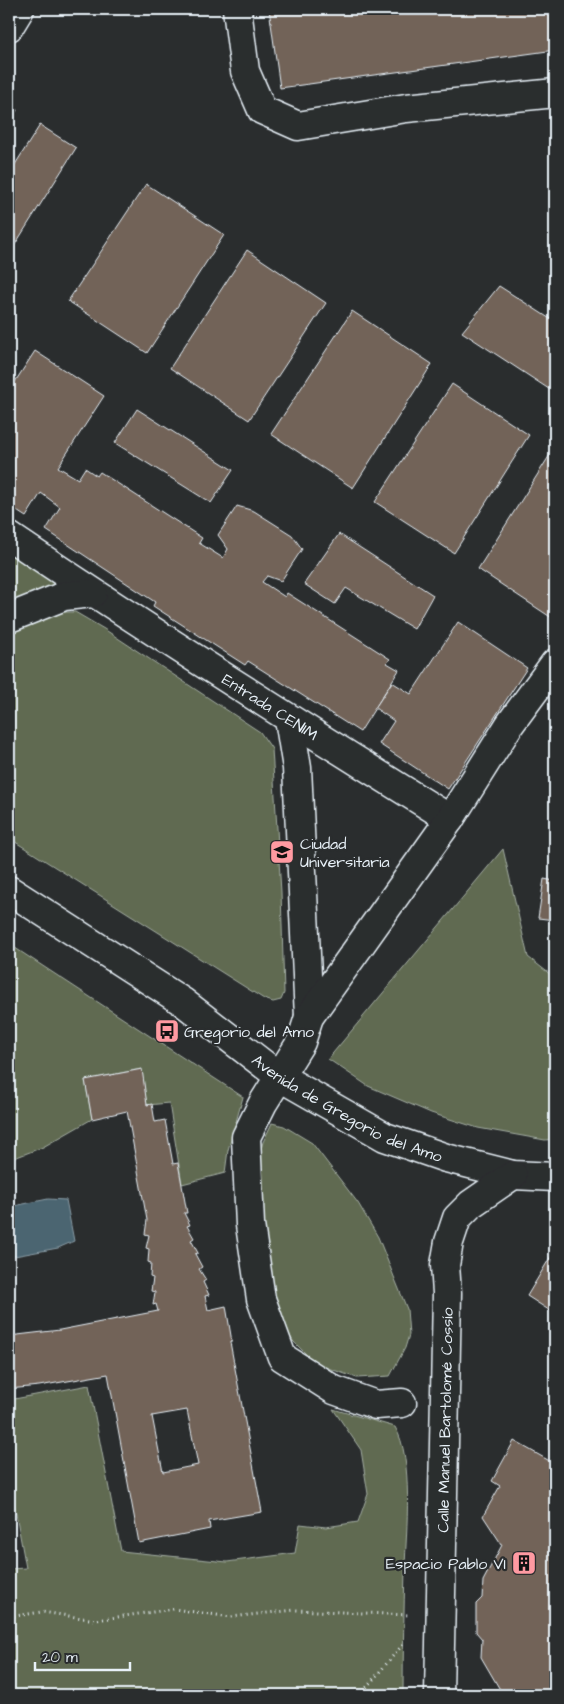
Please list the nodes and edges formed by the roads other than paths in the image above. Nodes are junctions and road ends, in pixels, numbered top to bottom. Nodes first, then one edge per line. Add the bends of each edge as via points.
1 (20, 9) edge
2 (236, 9) edge
3 (9, 27) edge
4 (555, 93) edge
5 (9, 536) edge
6 (93, 593) junction
7 (9, 618) edge
8 (555, 664) edge
9 (289, 719) junction
10 (450, 819) junction
11 (9, 890) edge
12 (309, 1017) junction
13 (280, 1077) junction
14 (513, 1176) junction
15 (555, 1177) edge
16 (402, 1403) dead end
17 (439, 1695) edge

1 - 3 street
2 - 4 street via 245,71 262,110 298,126 406,108
5 - 6 street, Entrada CENIM
6 - 7 street via 64,596
6 - 9 street, Entrada CENIM
8 - 10 street via 510,724
9 - 10 street, Entrada CENIM
9 - 12 street via 297,768
10 - 12 street
11 - 13 street, Avenida de Gregorio del Amo via 183,1002
12 - 13 street via 301,1042
13 - 14 street, Avenida de Gregorio del Amo via 385,1137
13 - 16 street via 246,1137 250,1226 261,1299 282,1357 334,1390 376,1405
14 - 15 street, Avenida de Gregorio del Amo
14 - 17 street, Calle Manuel Bartolomé Cossío via 471,1204 457,1218 449,1242

